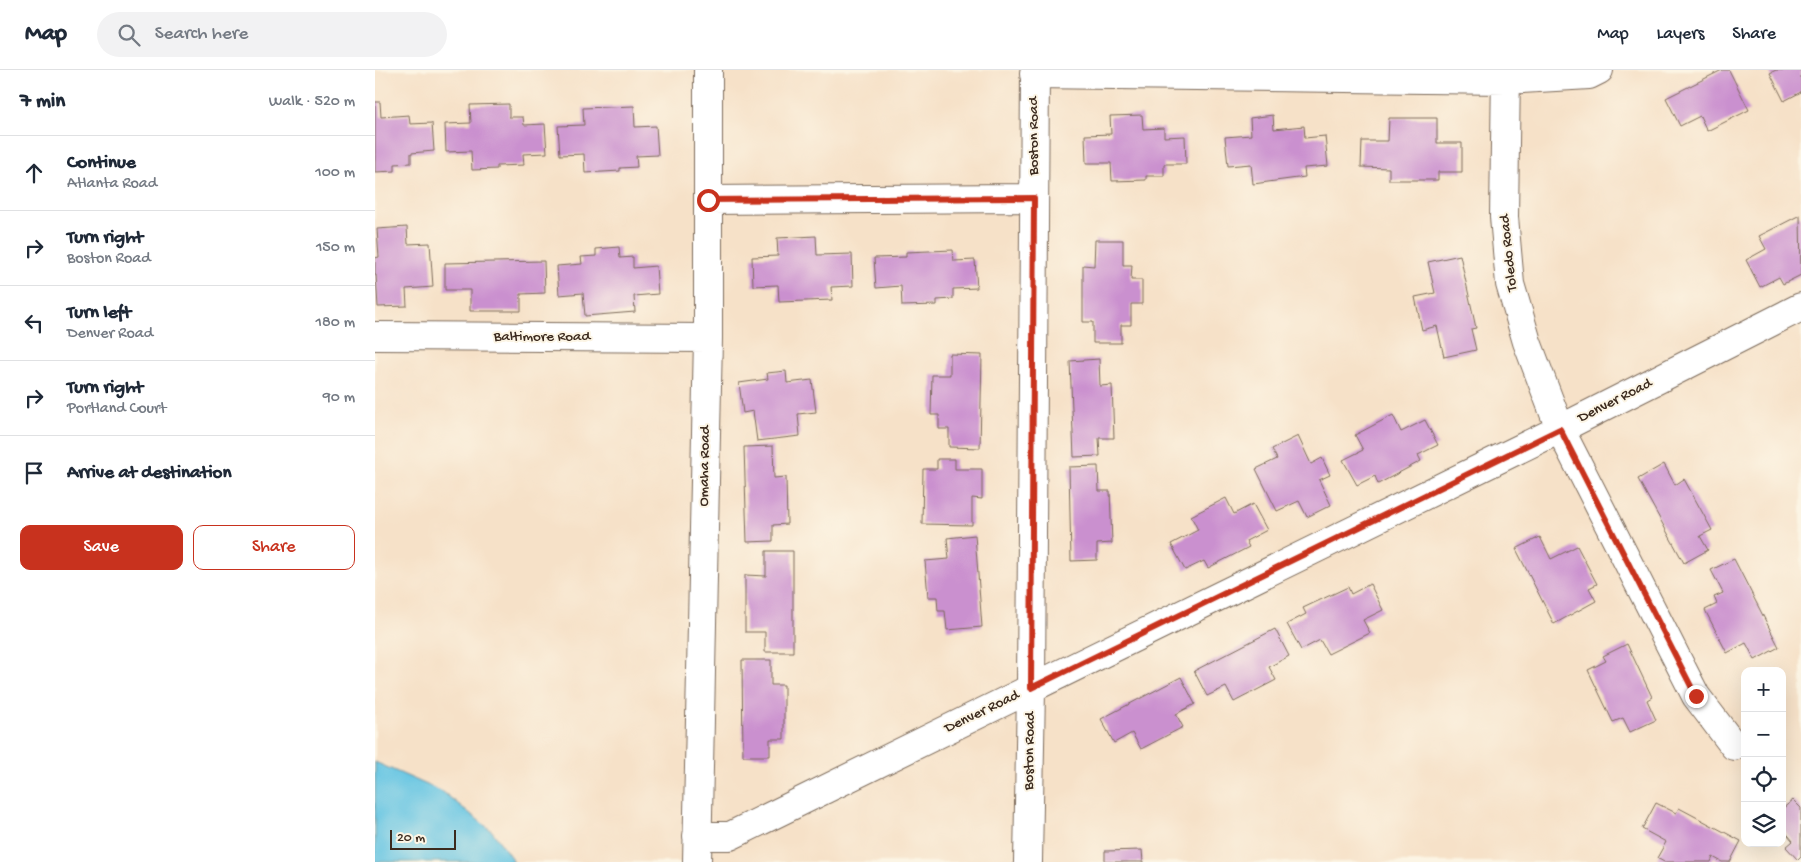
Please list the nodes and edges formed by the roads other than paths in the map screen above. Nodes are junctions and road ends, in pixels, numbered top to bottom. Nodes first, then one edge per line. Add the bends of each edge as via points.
1 (702, 70) edge
2 (708, 70) edge
3 (1599, 70) edge
4 (1035, 72) edge
5 (1506, 75) edge
6 (1034, 198) junction
7 (708, 200) junction
8 (1801, 307) edge
9 (375, 336) edge
10 (708, 338) junction
11 (1560, 429) junction
12 (1031, 688) junction
13 (1734, 746) dead end
14 (697, 849) edge
15 (1028, 862) edge

1 - 2 street
2 - 7 street, Omaha Road
3 - 5 street via 1589,75
4 - 5 street
4 - 6 street, Boston Road
5 - 11 street, Toledo Road via 1504,217 1510,284 1527,342
6 - 7 street
6 - 12 street, Boston Road
7 - 10 street, Omaha Road
8 - 11 street, Denver Road
9 - 10 street, Baltimore Road
10 - 14 street, Omaha Road
11 - 12 street, Denver Road
11 - 13 street, Toledo Road via 1696,696
12 - 14 street, Denver Road via 730,836
12 - 15 street, Boston Road

